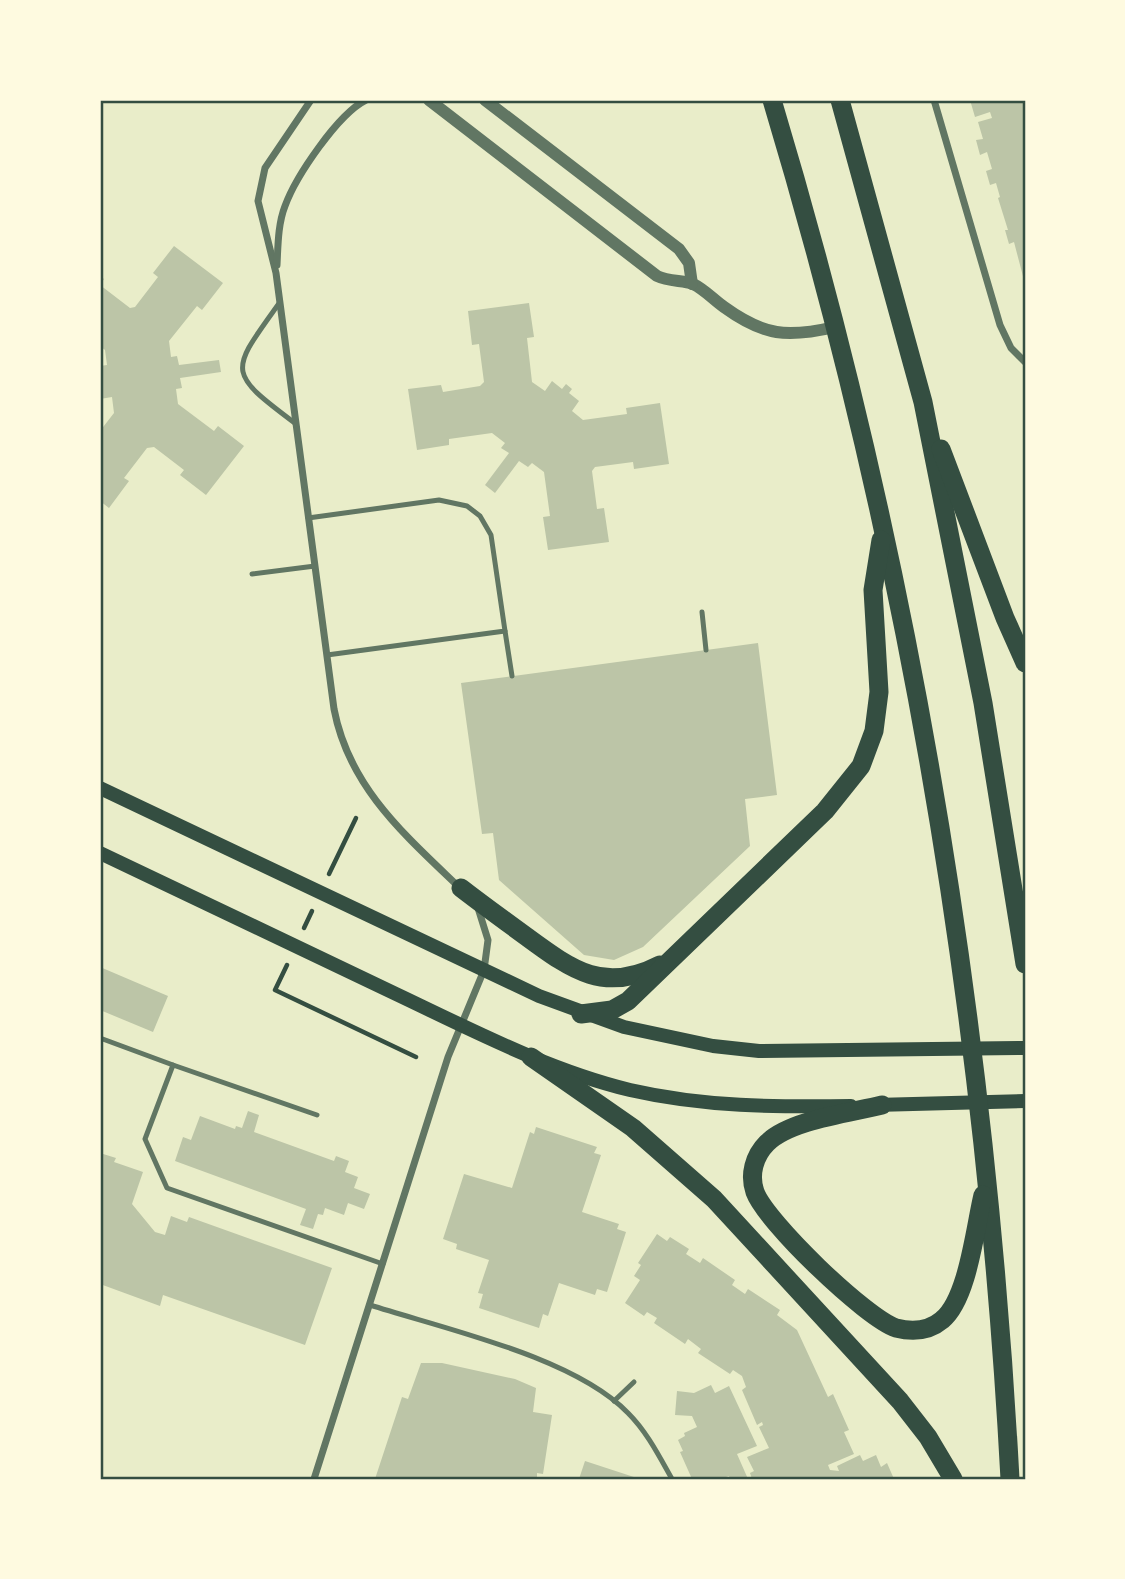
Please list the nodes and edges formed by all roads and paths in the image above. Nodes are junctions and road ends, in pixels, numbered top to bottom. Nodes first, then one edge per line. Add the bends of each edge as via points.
1 (312, 100) edge
2 (366, 100) edge
3 (429, 100) edge
4 (485, 100) edge
5 (772, 100) edge
6 (840, 100) edge
7 (934, 100) edge
8 (276, 273) junction
9 (692, 284) junction
10 (280, 302) junction
11 (835, 327) junction
12 (1025, 362) edge
13 (923, 402) junction
14 (296, 424) junction
15 (309, 518) junction
16 (883, 531) junction
17 (315, 566) junction
18 (252, 574) dead end
19 (702, 612) dead end
20 (505, 631) junction
21 (706, 650) dead end
22 (327, 654) junction
23 (1025, 663) edge
24 (512, 676) dead end
25 (100, 788) edge
26 (356, 818) dead end
27 (351, 829) dead end
28 (100, 853) edge
29 (461, 888) junction
30 (679, 953) junction
31 (1025, 964) edge
32 (484, 970) junction
33 (581, 1014) junction
34 (461, 1025) junction
35 (100, 1038) edge
36 (1025, 1048) edge
37 (407, 1052) dead end
38 (416, 1057) dead end
39 (531, 1057) junction
40 (173, 1065) junction
41 (1025, 1101) edge
42 (882, 1105) junction
43 (317, 1115) dead end
44 (987, 1177) junction
45 (383, 1264) junction
46 (369, 1305) junction
47 (634, 1382) dead end
48 (614, 1401) junction
49 (314, 1479) edge
50 (672, 1479) edge
51 (953, 1479) edge
52 (1010, 1479) edge

1 - 8 street via 271,156 258,190 259,213
2 - 8 street via 346,116 292,191 280,227
3 - 9 street via 657,276
4 - 9 street via 679,249 689,263
5 - 11 highway
6 - 13 highway
7 - 12 street via 1004,337
8 - 10 street
9 - 11 street via 765,332 792,334
10 - 14 street
10 - 14 lane via 248,346 242,371 254,393
11 - 16 highway
13 - 23 highway
13 - 31 highway via 983,703
14 - 15 street
15 - 17 street
15 - 20 lane via 439,500 467,506 480,516 491,535
16 - 30 highway via 873,590 878,712 861,766 825,811
16 - 44 highway via 919,700 963,976
17 - 18 lane
17 - 22 street
19 - 21 lane
20 - 22 lane
20 - 24 lane
22 - 29 street via 338,726 364,786 389,820
25 - 32 main road
26 - 27 path
28 - 34 main road
29 - 30 highway via 564,964 591,976 629,977
29 - 32 street via 475,902 485,926 488,951
30 - 33 highway via 623,1005
32 - 33 main road
32 - 34 street
33 - 36 main road via 669,1038 760,1051
34 - 39 main road
34 - 45 street
35 - 40 lane
37 - 38 path
39 - 42 main road via 599,1082 702,1103
39 - 51 highway via 633,1128 714,1199 900,1401 929,1437
40 - 43 lane
40 - 45 lane via 145,1139 167,1188
41 - 42 main road
42 - 44 highway via 778,1135 756,1158 752,1180 760,1202 776,1223 883,1322 920,1330 942,1320 951,1310 961,1288
44 - 52 highway
45 - 46 street
46 - 48 lane via 552,1364 594,1384
46 - 49 street
47 - 48 lane
48 - 50 lane via 654,1445

